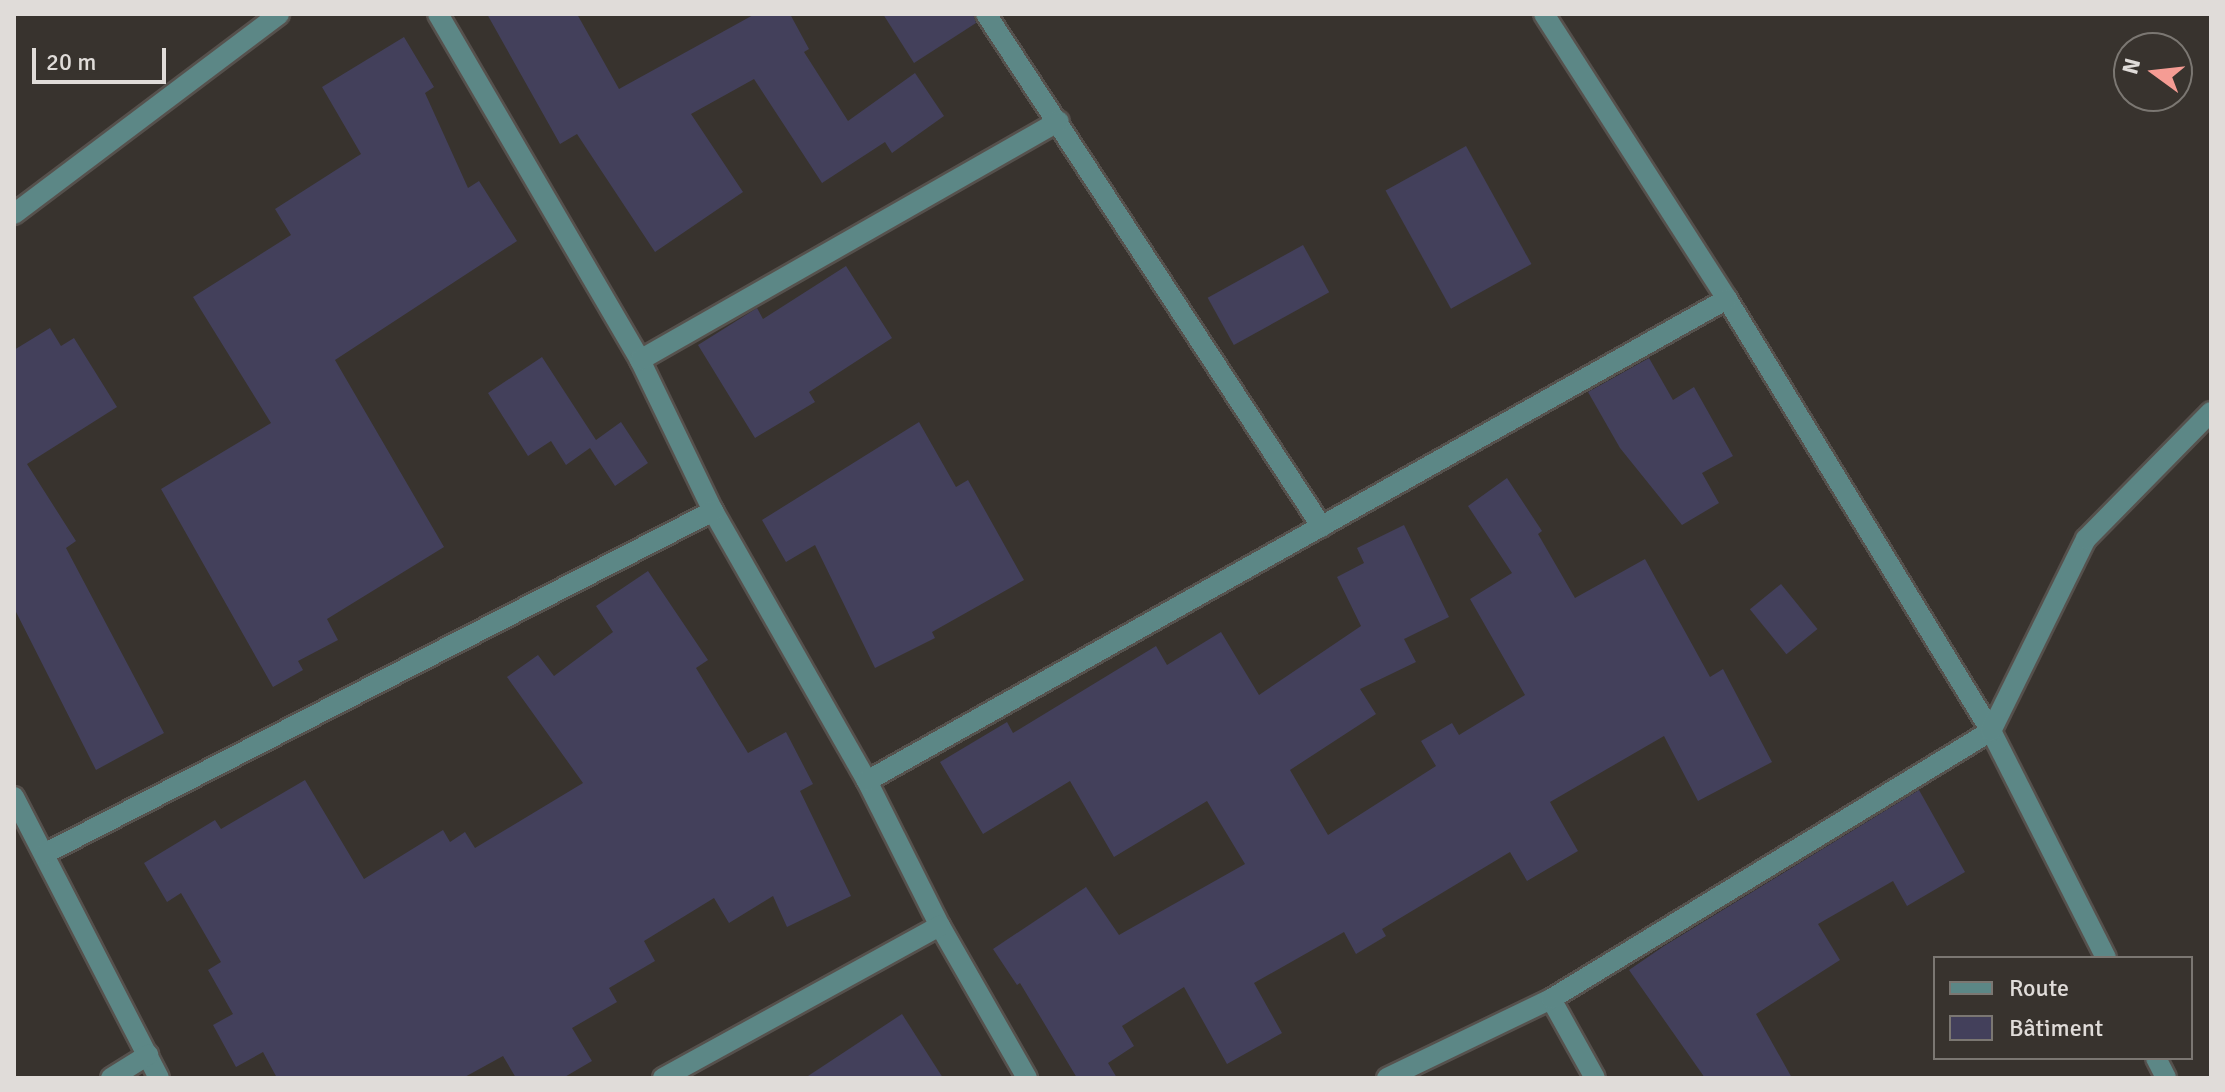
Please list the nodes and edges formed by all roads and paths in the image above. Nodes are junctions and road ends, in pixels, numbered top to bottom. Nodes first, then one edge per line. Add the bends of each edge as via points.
1 (279, 14) edge
2 (438, 14) edge
3 (986, 14) edge
4 (1544, 14) edge
5 (1059, 121) junction
6 (14, 214) edge
7 (1727, 299) junction
8 (640, 360) junction
9 (2211, 412) edge
10 (713, 511) junction
11 (1322, 527) junction
12 (1991, 731) junction
13 (867, 781) junction
14 (14, 797) edge
15 (44, 854) junction
16 (940, 926) junction
17 (2105, 956) edge
18 (1551, 999) junction
19 (148, 1055) junction
20 (2157, 1060) edge
21 (111, 1078) edge
22 (159, 1078) edge
23 (663, 1078) edge
24 (1027, 1078) edge
25 (1387, 1078) edge
26 (1595, 1078) edge
27 (2166, 1078) edge

1 - 6 street
2 - 8 street
3 - 5 street
4 - 7 street
5 - 8 street
5 - 11 street
7 - 11 street
7 - 12 street
8 - 10 street
9 - 12 street via 2086,539
10 - 13 street
10 - 15 street
11 - 13 street
12 - 17 street
12 - 18 street
13 - 16 street
14 - 15 street
15 - 19 street
16 - 23 street
16 - 24 street
18 - 25 street
18 - 26 street
19 - 21 street
19 - 22 street
20 - 27 street

